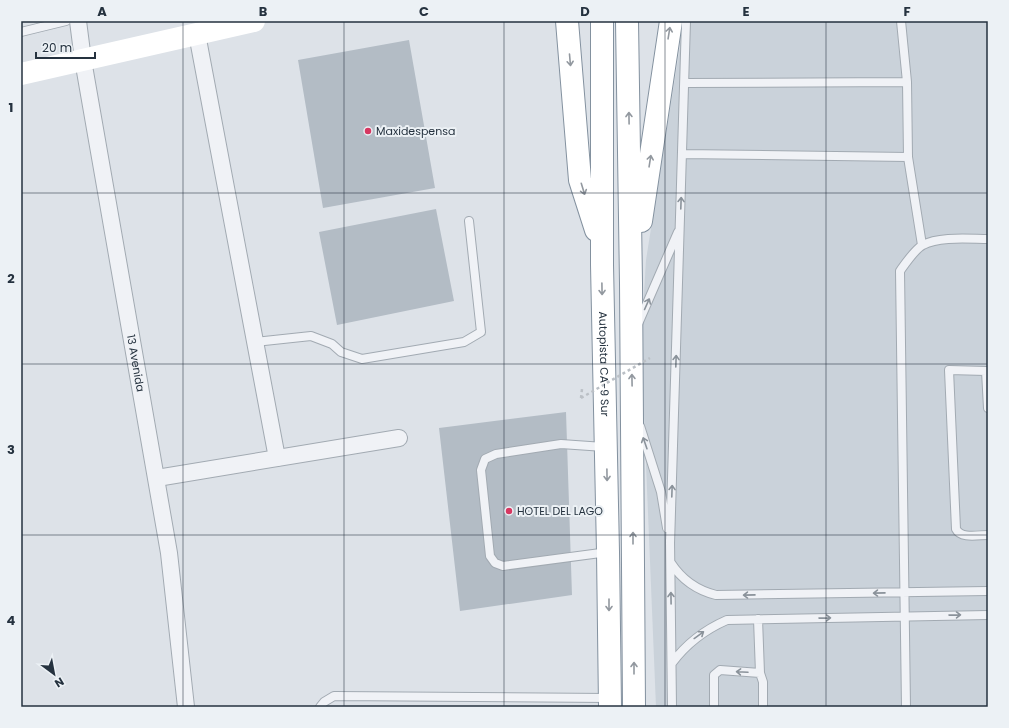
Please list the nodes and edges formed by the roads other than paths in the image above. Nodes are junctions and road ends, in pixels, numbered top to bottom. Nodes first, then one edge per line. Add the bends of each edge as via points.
1 (66, 21) edge
2 (78, 21) edge
3 (254, 21) edge
4 (567, 21) edge
5 (602, 21) edge
6 (627, 21) edge
7 (671, 21) edge
8 (686, 21) edge
9 (901, 21) edge
10 (21, 32) edge
11 (197, 34) junction
12 (83, 60) junction
13 (21, 74) edge
14 (907, 82) junction
15 (684, 83) junction
16 (682, 154) junction
17 (908, 157) junction
18 (469, 221) dead end
19 (680, 228) junction
20 (988, 239) edge
21 (922, 245) junction
22 (602, 250) junction
23 (631, 283) junction
24 (632, 339) junction
25 (255, 342) junction
26 (632, 404) junction
27 (988, 408) edge
28 (399, 438) dead end
29 (606, 447) junction
30 (277, 458) junction
31 (157, 478) junction
32 (988, 535) edge
33 (670, 544) junction
34 (608, 552) junction
35 (671, 563) junction
36 (988, 591) edge
37 (904, 593) junction
38 (988, 615) edge
39 (905, 616) junction
40 (758, 619) junction
41 (672, 663) junction
42 (760, 672) junction
43 (610, 703) edge
44 (186, 707) edge
45 (320, 707) edge
46 (634, 707) edge
47 (672, 707) edge
48 (714, 707) edge
49 (763, 707) edge
50 (906, 707) edge

1 - 10 lane
2 - 12 street, 13 Avenida
3 - 11 main road
4 -> 22 main road via 580,180
5 - 22 main road, Autopista CA-9 Sur
23 -> 6 main road
23 -> 7 main road
8 - 15 lane
9 - 14 lane
11 - 12 main road
11 - 25 street
12 - 13 main road
12 - 31 street, 13 Avenida
14 - 15 lane
14 - 17 lane
15 - 16 lane
16 - 17 lane
19 -> 16 lane
17 - 21 lane
18 - 25 lane via 481,332 464,342 362,359 341,352 332,344 310,336
24 -> 19 lane
33 -> 19 lane
20 - 21 lane via 939,240
21 - 37 lane via 900,271
22 -> 29 main road, Autopista CA-9 Sur
23 - 24 main road
26 -> 24 main road
25 - 30 street
33 -> 26 lane via 661,492
46 -> 26 main road
27 - 32 lane via 986,371 948,371 956,529 964,535
28 - 30 street
29 -> 34 main road, Autopista CA-9 Sur
29 - 34 lane via 561,444 496,454 484,459 481,470 490,556 495,563 503,566
30 - 31 street
31 - 44 street, 13 Avenida via 170,553
33 - 35 lane
34 -> 43 main road, Autopista CA-9 Sur
37 -> 35 lane via 716,595 687,582
41 -> 35 lane
36 - 37 lane
37 - 39 lane
39 -> 38 lane
40 -> 39 lane
39 - 50 lane
41 -> 40 lane via 691,641 714,625 727,620
40 - 42 lane
41 - 47 lane
42 -> 48 lane via 720,670 714,675
42 - 49 lane via 763,682
43 - 45 lane via 334,696

